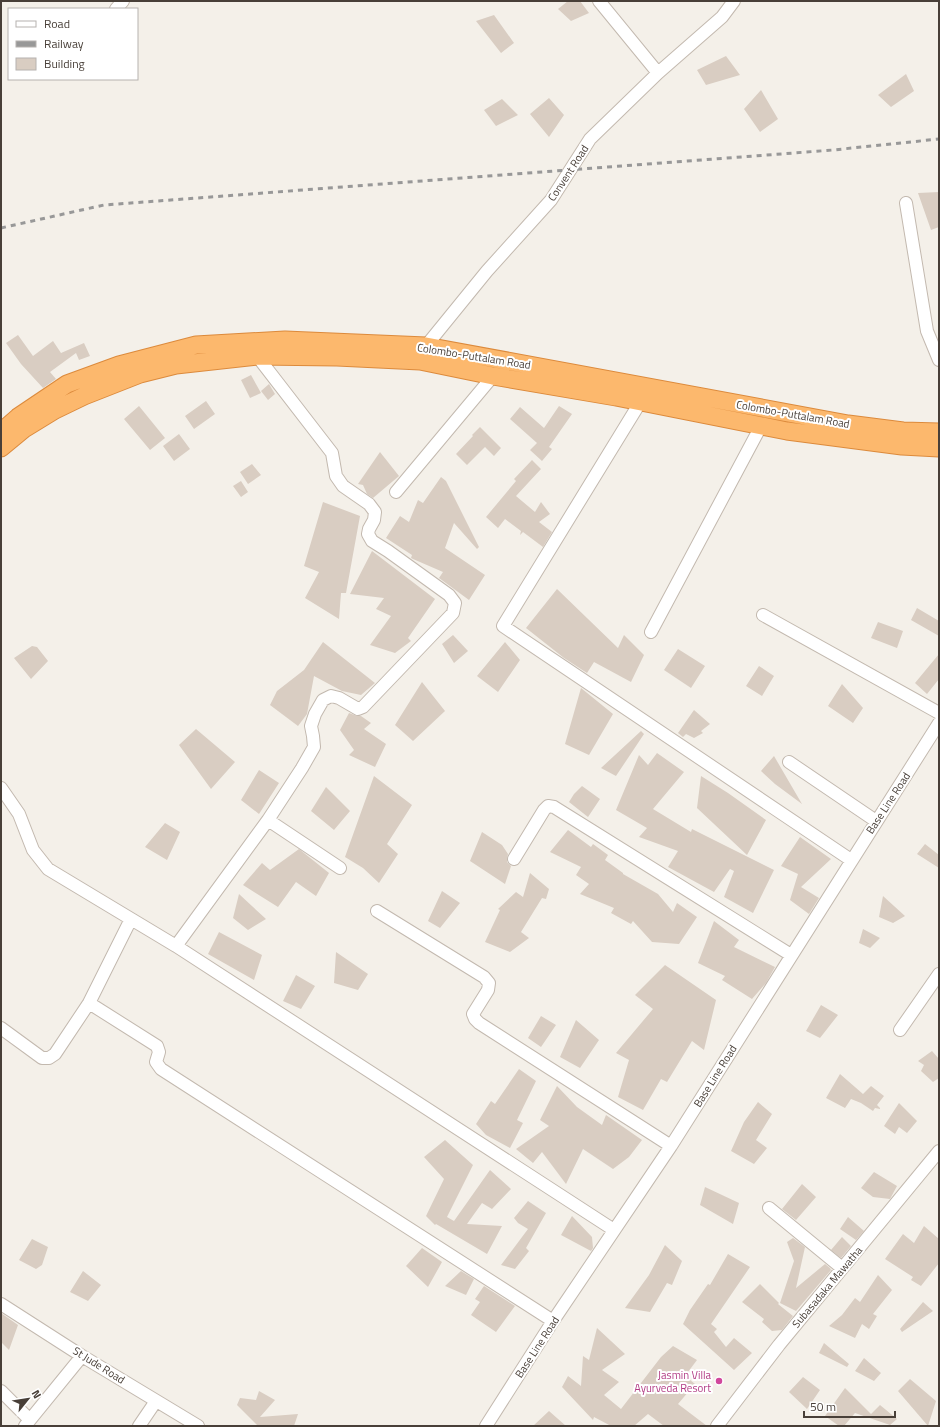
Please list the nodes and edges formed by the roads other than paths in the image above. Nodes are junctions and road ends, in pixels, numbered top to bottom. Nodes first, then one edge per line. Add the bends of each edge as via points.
1 (599, 1) edge
2 (734, 1) edge
3 (658, 73) junction
4 (906, 203) dead end
5 (248, 341) junction
6 (423, 354) junction
7 (257, 356) junction
8 (939, 360) edge
9 (493, 376) junction
10 (640, 401) junction
11 (761, 426) junction
12 (1, 432) edge
13 (939, 432) edge
14 (1, 448) edge
15 (939, 448) edge
16 (396, 492) dead end
17 (763, 614) dead end
18 (651, 632) dead end
19 (939, 713) edge
20 (939, 723) edge
21 (789, 762) dead end
22 (1, 788) edge
23 (268, 820) junction
24 (876, 821) junction
25 (514, 859) dead end
26 (852, 860) junction
27 (340, 868) dead end
28 (377, 911) dead end
29 (131, 919) junction
30 (176, 946) junction
31 (791, 955) junction
32 (939, 974) edge
33 (89, 1003) junction
34 (1, 1028) edge
35 (900, 1030) dead end
36 (671, 1146) junction
37 (939, 1151) edge
38 (769, 1208) dead end
39 (614, 1230) junction
40 (842, 1268) junction
41 (1, 1304) edge
42 (553, 1321) junction
43 (82, 1356) junction
44 (1, 1391) edge
45 (156, 1401) junction
46 (28, 1423) edge
47 (139, 1426) edge
48 (198, 1426) edge
49 (486, 1426) edge
50 (717, 1426) edge

1 - 3 street
2 - 3 street, Convent Road via 722,17
3 - 6 street, Convent Road via 590,139 551,200 486,271
4 - 8 street via 926,331
5 - 6 highway, Colombo-Puttalam Road via 292,340
5 - 7 street
5 - 12 highway, Colombo-Puttalam Road via 196,345 102,370 67,384 18,417
6 - 7 highway, Colombo-Puttalam Road
6 - 9 highway, Colombo-Puttalam Road
6 - 13 highway, Colombo-Puttalam Road via 848,424 903,431
7 - 14 highway, Colombo-Puttalam Road via 176,365 140,374 55,410 24,429
7 - 23 street via 332,453 336,476 343,486 369,504 374,512 374,520 368,534 372,541 449,595 455,603 453,613 363,707 358,709 331,696 323,700 311,726 314,747
9 - 10 highway, Colombo-Puttalam Road
9 - 16 street
10 - 11 highway, Colombo-Puttalam Road
10 - 26 street via 503,626
11 - 15 highway, Colombo-Puttalam Road via 902,446
11 - 18 street
17 - 19 street
20 - 24 street, Base Line Road
21 - 24 street
22 - 29 street via 18,814 33,850 48,869
23 - 27 street
23 - 30 street
24 - 26 street, Base Line Road
25 - 31 street via 544,810 548,806 554,807
26 - 31 street, Base Line Road
28 - 36 street via 489,982 488,990 473,1014 479,1023
29 - 30 street
29 - 33 street
30 - 39 street
31 - 36 street, Base Line Road
32 - 35 street
33 - 34 street via 55,1054 49,1058 42,1058
33 - 42 street via 157,1046 156,1062 161,1069
36 - 39 street, Base Line Road
37 - 40 street, Subasadaka Mawatha
38 - 40 street
39 - 42 street, Base Line Road
40 - 50 street, Subasadaka Mawatha
41 - 43 street, St Jude Road
42 - 49 street, Base Line Road
43 - 45 street, St Jude Road
43 - 46 street
44 - 46 street
45 - 47 street
45 - 48 street, St Jude Road

